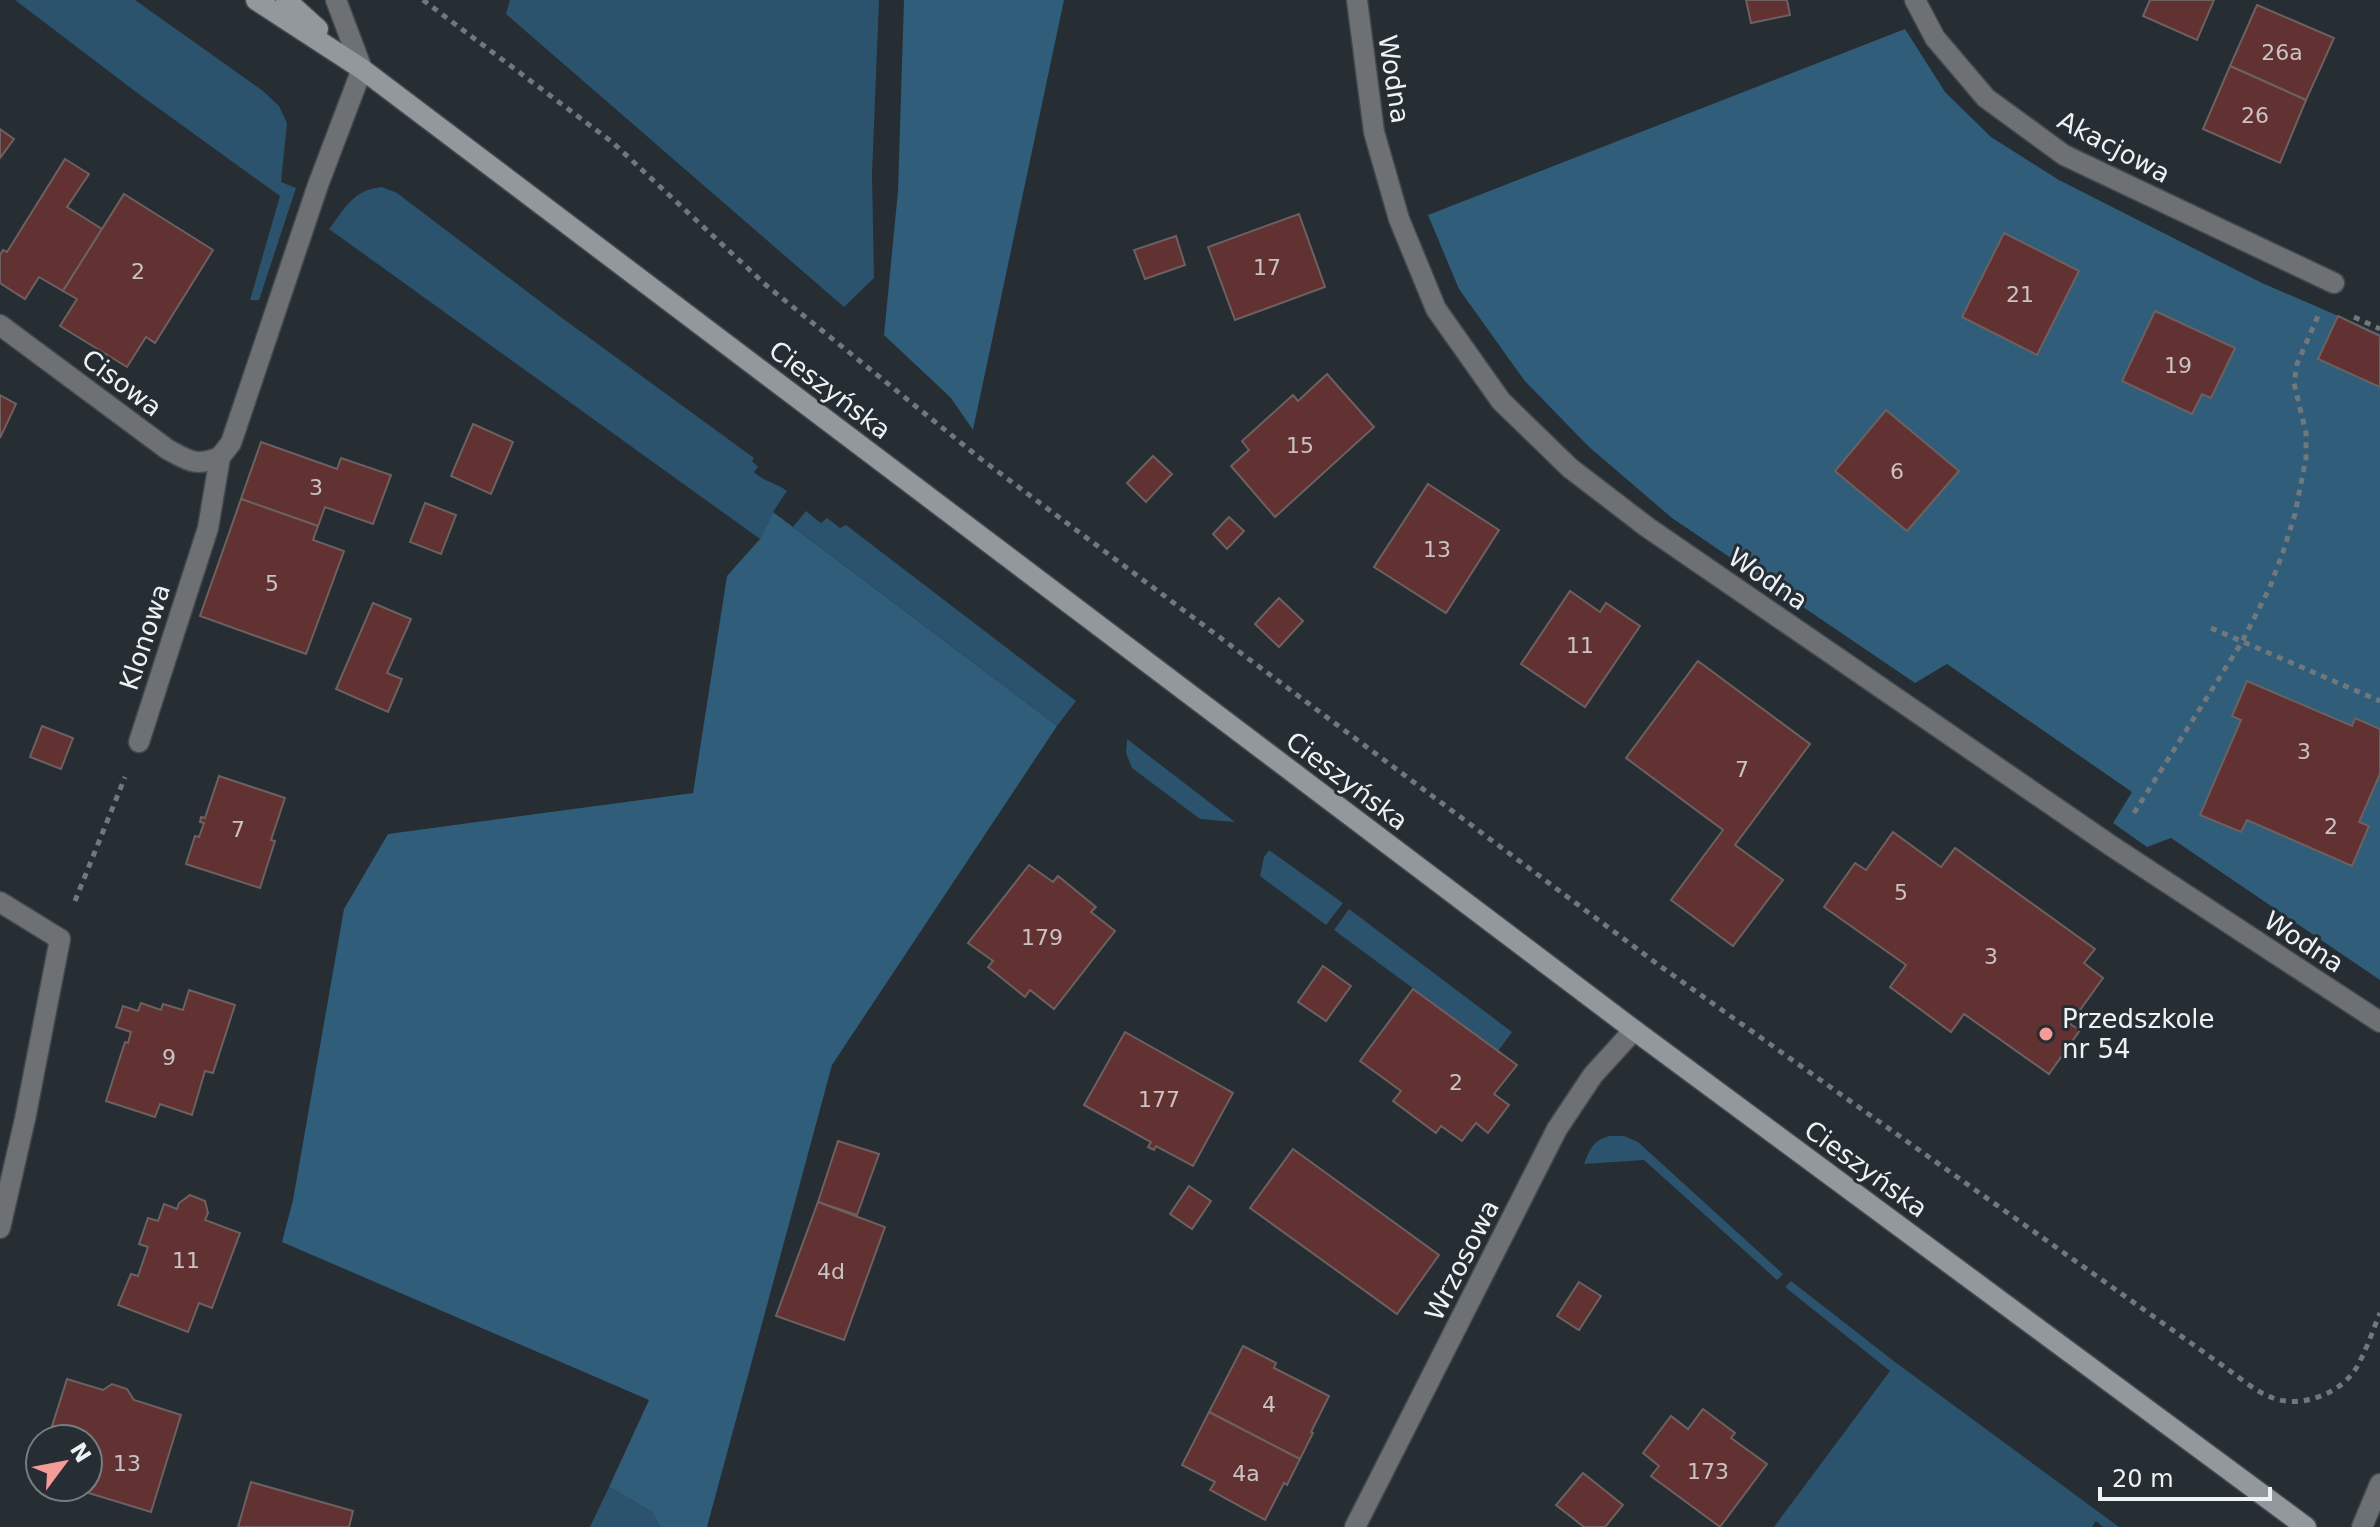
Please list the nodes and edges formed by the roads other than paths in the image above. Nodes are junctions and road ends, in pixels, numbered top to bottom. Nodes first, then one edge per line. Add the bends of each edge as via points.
1 (256, 0) edge
2 (286, 0) edge
3 (336, 0) edge
4 (1357, 0) edge
5 (1915, 0) edge
6 (362, 69) junction
7 (2334, 283) road end
8 (0, 325) edge
9 (220, 457) junction
10 (139, 742) road end
11 (0, 902) edge
12 (2380, 1022) edge
13 (1634, 1030) junction
14 (0, 1228) edge
15 (2380, 1484) edge
16 (1355, 1527) edge
17 (2306, 1527) edge
18 (2362, 1527) edge

1 - 6 main road, Cieszyńska
2 - 6 main road, Cieszyńska
3 - 6 street
4 - 12 street, Wodna via 1374,132 1399,219 1436,309 1501,401 1570,468 1647,527 2113,847
5 - 7 street, Akacjowa via 1935,38 1986,98 2064,155
6 - 9 street, Klonowa via 231,443
6 - 13 main road, Cieszyńska
8 - 9 street, Cisowa via 167,449 192,463
9 - 10 street, Klonowa via 208,528
11 - 14 street via 60,939
13 - 16 street, Wrzosowa via 1593,1075 1557,1129
13 - 17 main road, Cieszyńska
15 - 18 street

